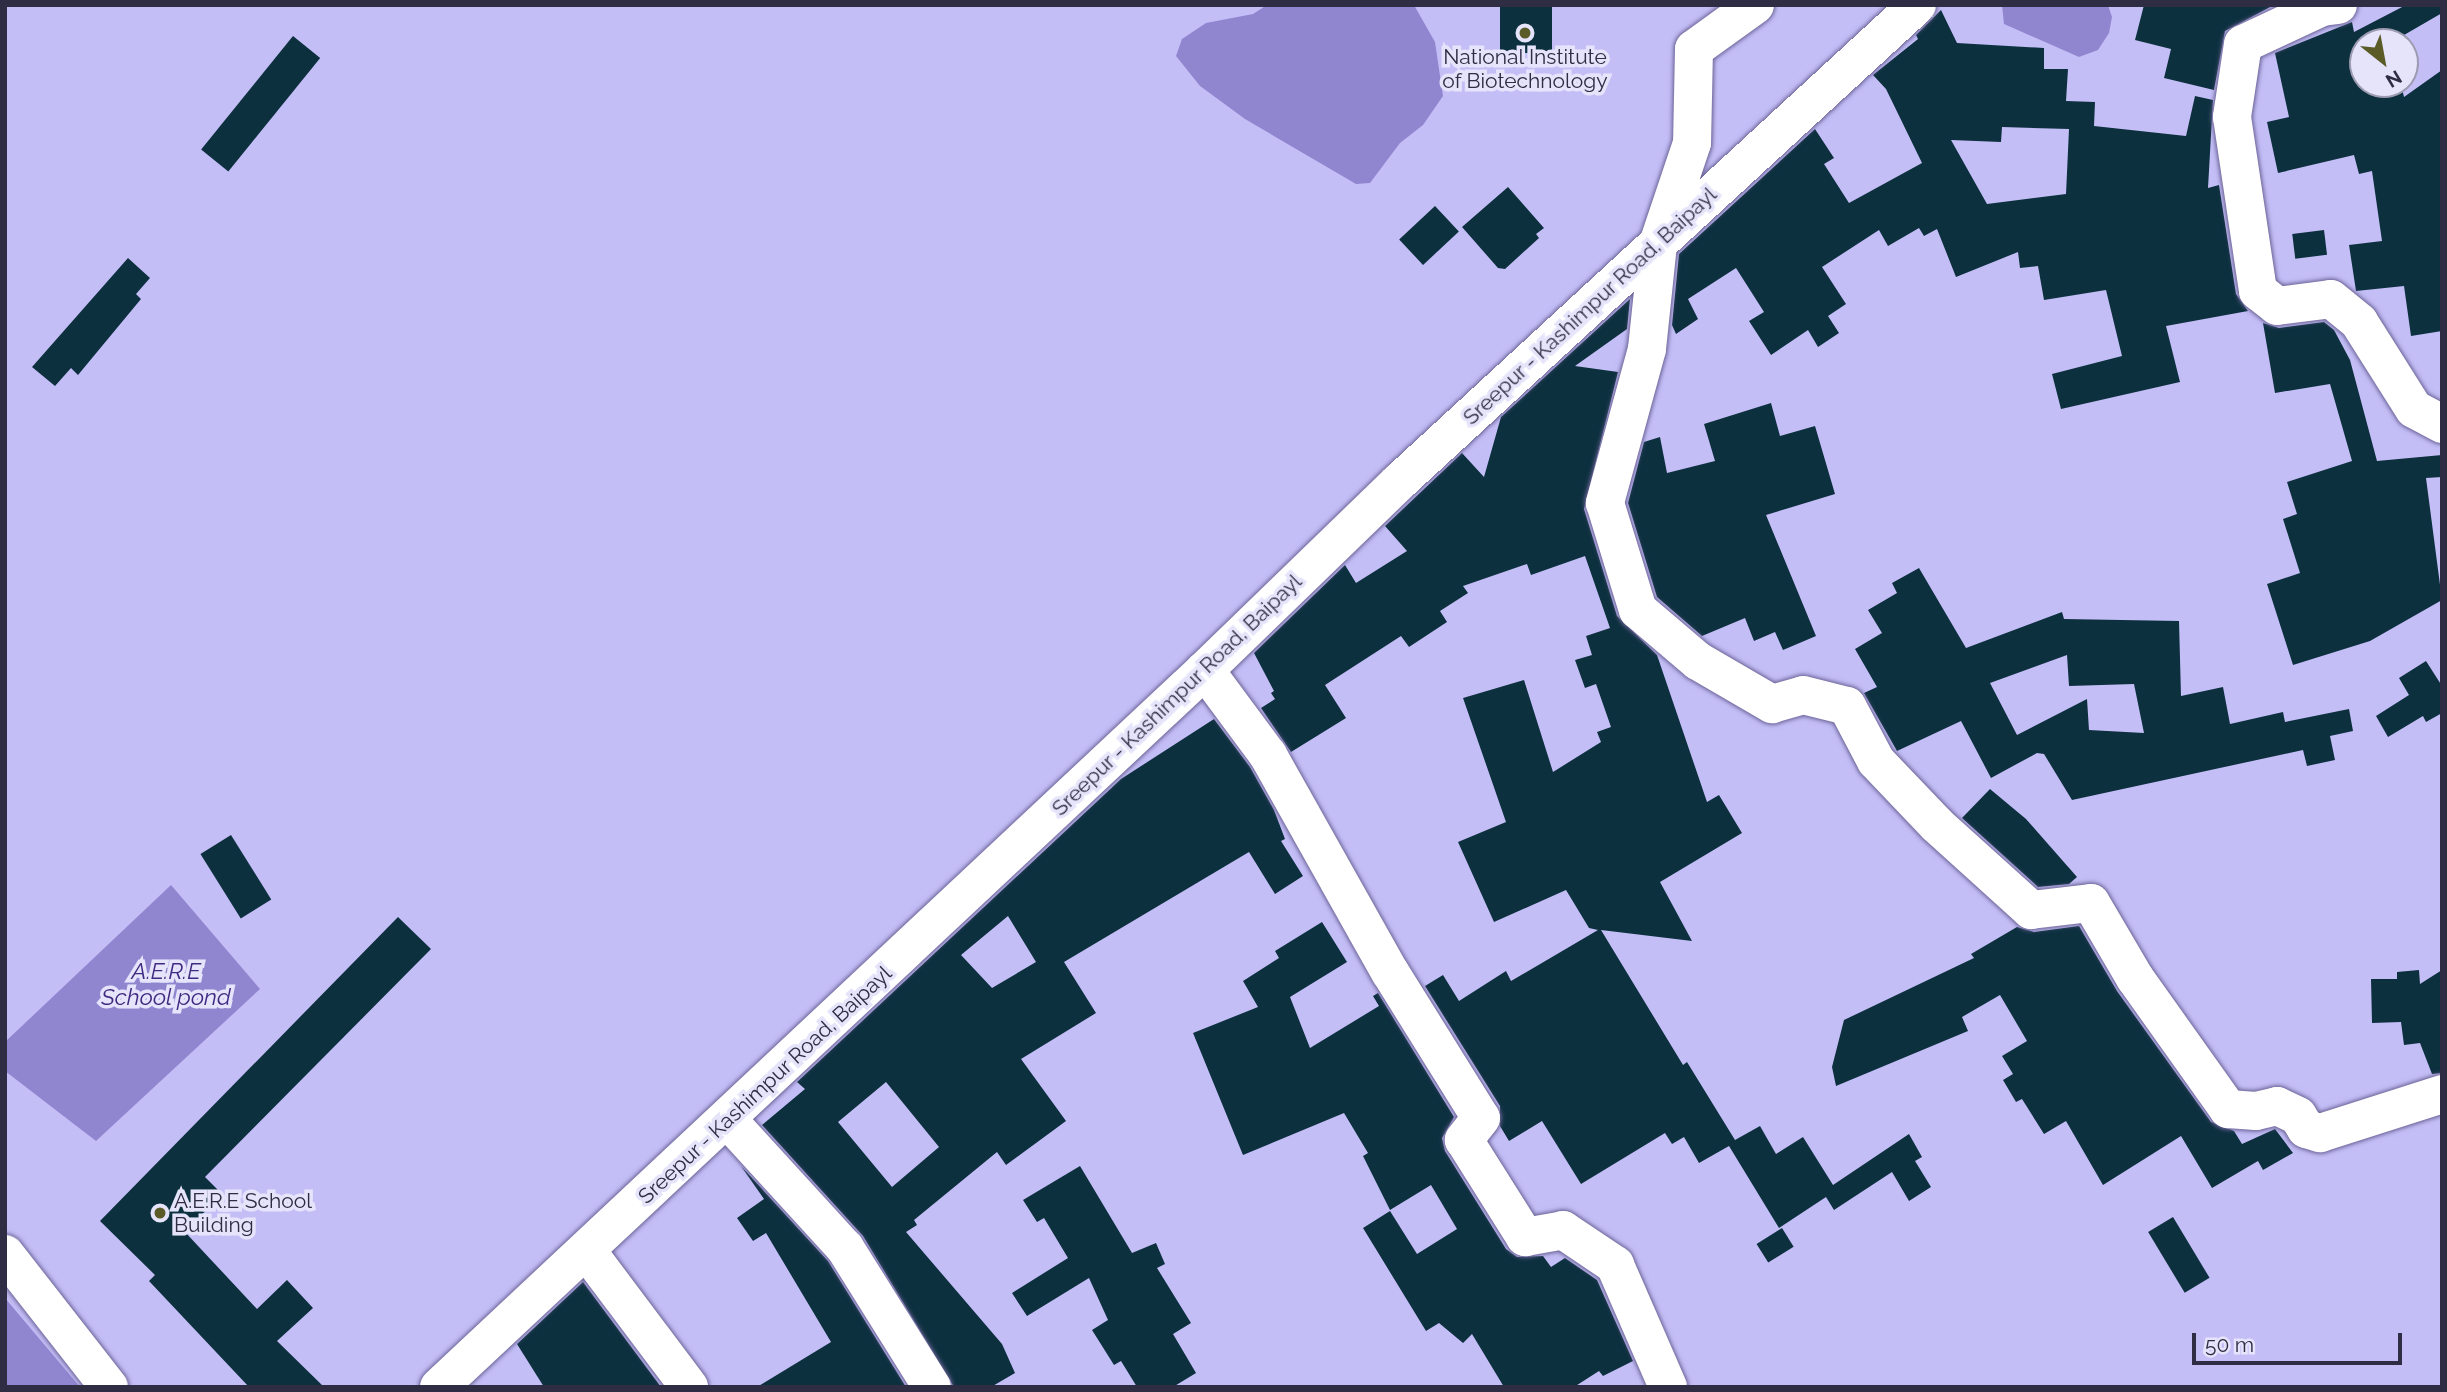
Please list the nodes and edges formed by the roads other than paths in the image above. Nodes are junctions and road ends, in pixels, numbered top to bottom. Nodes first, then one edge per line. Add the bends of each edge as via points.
1 (1755, 5) edge
2 (1917, 5) edge
3 (2338, 5) edge
4 (1658, 244) junction
5 (2442, 424) edge
6 (1205, 670) junction
7 (2442, 1094) edge
8 (728, 1120) junction
9 (587, 1251) junction
10 (5, 1254) edge
11 (109, 1387) edge
12 (439, 1387) edge
13 (689, 1387) edge
14 (932, 1387) edge
15 (1668, 1387) edge

1 - 4 street via 1694,49 1692,143
2 - 4 street, Sreepur - Kashimpur Road, Baipayl
3 - 5 street via 2322,7 2243,44 2232,117 2258,291 2277,306 2331,299 2359,322 2414,410
4 - 6 street, Sreepur - Kashimpur Road, Baipayl via 1399,482
4 - 7 street via 1647,349 1605,503 1638,610 1698,662 1772,704 1803,695 1847,706 1875,761 2031,910 2091,903 2135,978 2228,1109 2256,1111 2277,1106 2298,1115 2306,1129 2320,1133
6 - 8 street, Sreepur - Kashimpur Road, Baipayl
6 - 15 street via 1268,755 1390,972 1481,1118 1464,1140 1525,1237 1563,1230 1615,1265
8 - 9 street, Sreepur - Kashimpur Road, Baipayl
8 - 14 street via 845,1248
9 - 12 street, Sreepur - Kashimpur Road, Baipayl
9 - 13 street
10 - 11 street

